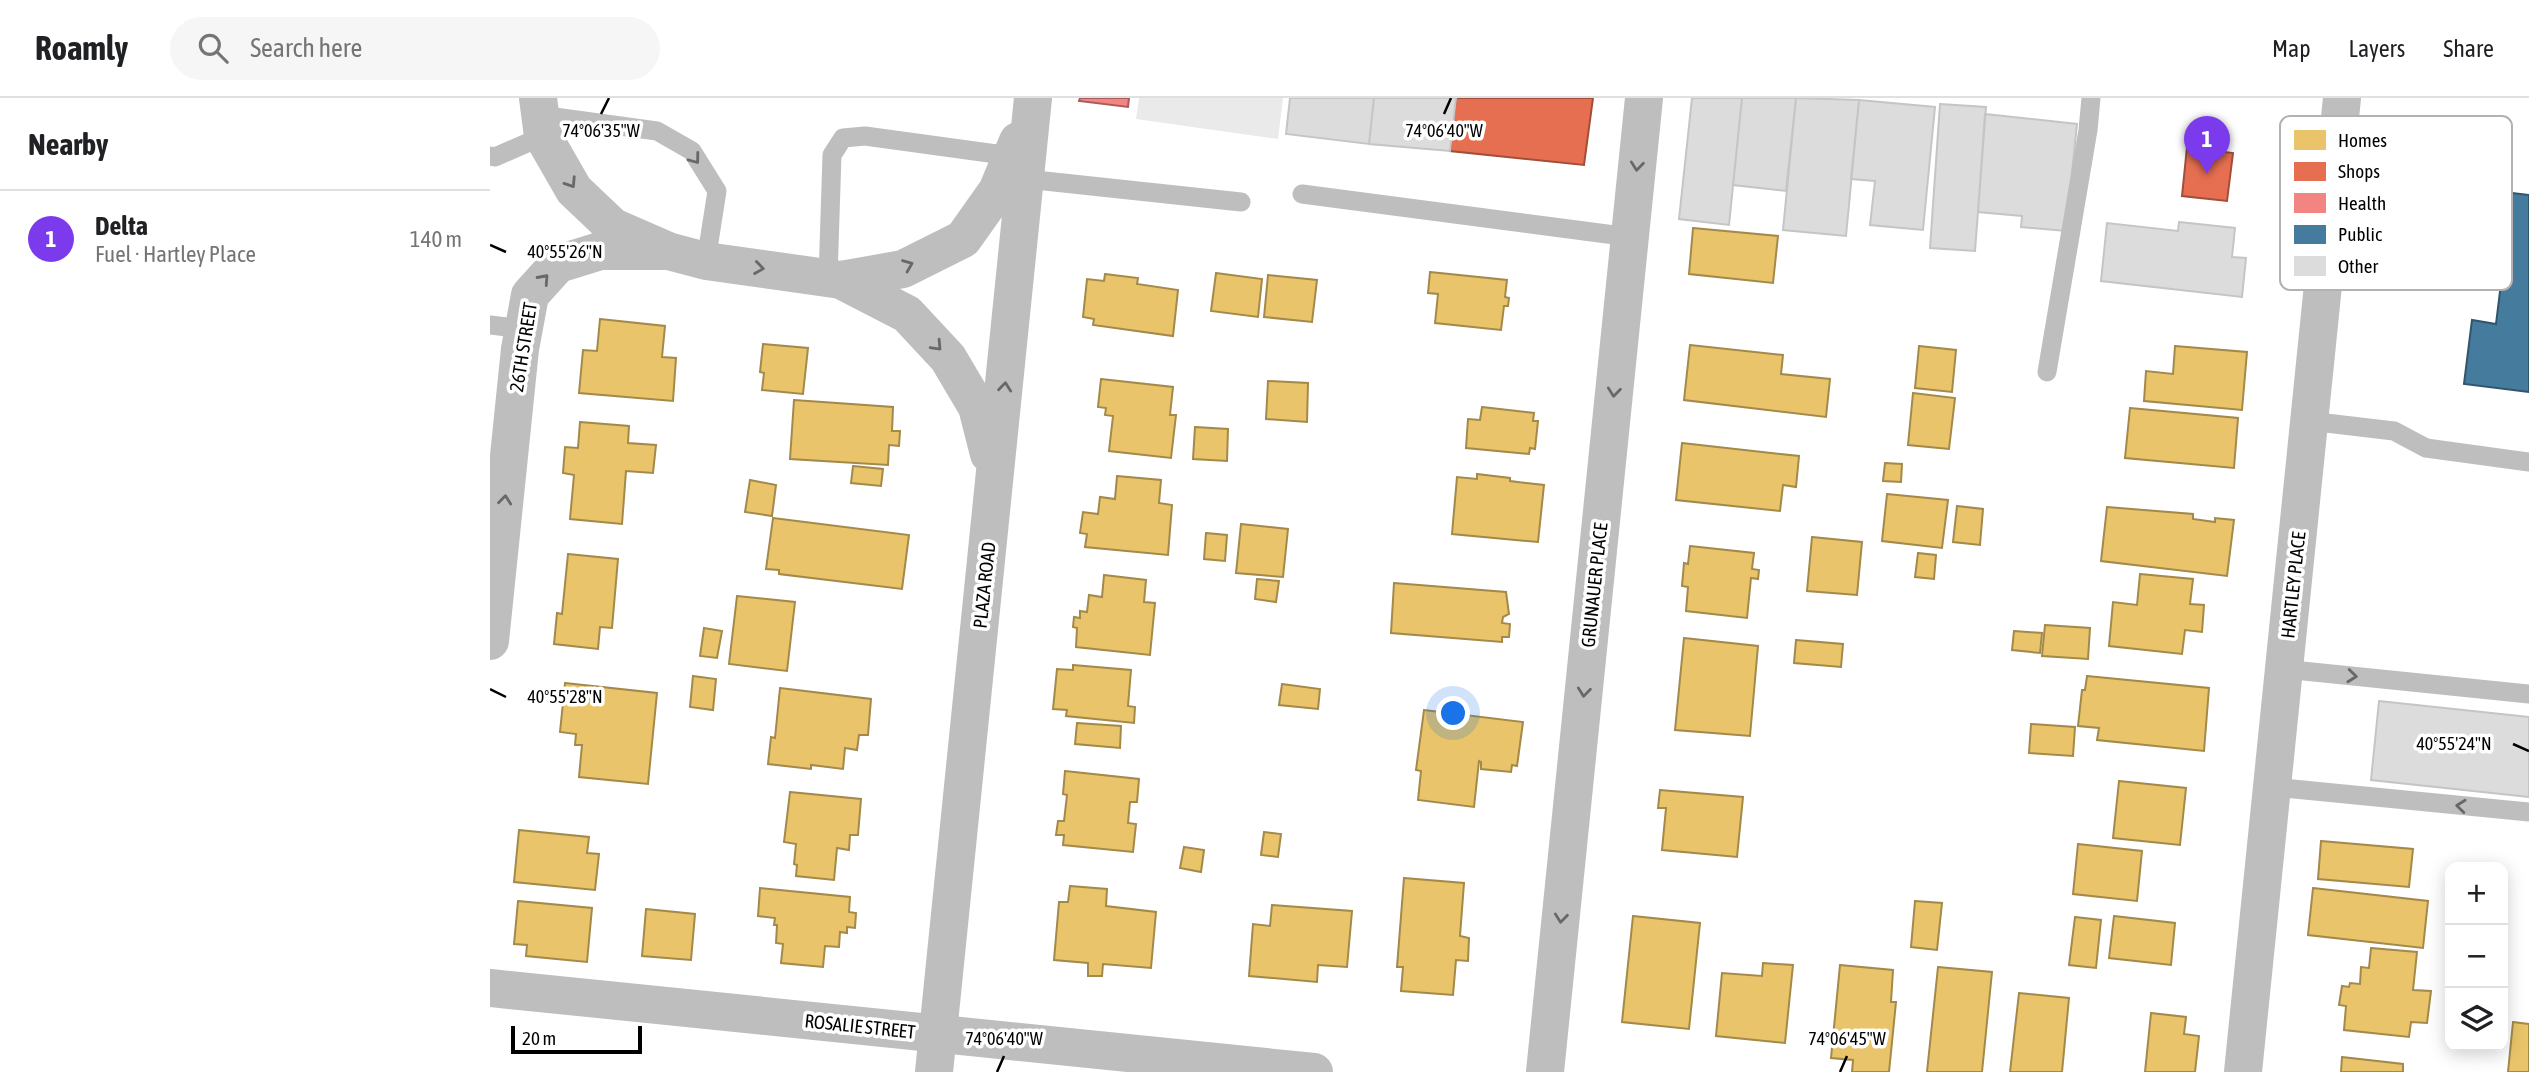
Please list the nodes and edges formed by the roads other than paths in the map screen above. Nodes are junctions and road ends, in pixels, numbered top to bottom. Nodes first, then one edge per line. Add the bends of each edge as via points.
1 (1644, 98) edge
2 (2091, 98) edge
3 (2342, 98) edge
4 (1033, 101) edge
5 (540, 116) edge
6 (2340, 116) edge
7 (490, 156) edge
8 (1019, 167) junction
9 (1301, 194) dead end
10 (1241, 202) dead end
11 (1630, 237) junction
12 (668, 251) junction
13 (706, 261) junction
14 (835, 279) junction
15 (2322, 290) edge
16 (507, 327) edge
17 (2047, 372) dead end
18 (2309, 421) junction
19 (2529, 462) edge
20 (995, 480) junction
21 (490, 641) edge
22 (2284, 669) junction
23 (2529, 694) edge
24 (2273, 787) junction
25 (2529, 812) edge
26 (490, 988) edge
27 (938, 1034) junction
28 (934, 1072) edge
29 (1314, 1072) edge
30 (1545, 1072) edge
31 (2243, 1072) edge

1 -> 11 street, GRUNAUER PLACE
2 - 17 lane
3 - 6 street, HARTLEY PLACE
4 - 8 street
5 - 7 lane via 495,157
5 -> 12 street via 574,190 613,227
5 -> 13 lane via 657,131 692,151 717,191
8 - 10 lane
14 -> 8 street via 903,269 963,239
8 - 14 lane via 864,136 843,138 832,155
20 -> 8 street, PLAZA ROAD
9 - 11 lane
11 -> 30 street, GRUNAUER PLACE
12 - 13 street
16 -> 12 street, 26TH STREET via 558,264 600,251
13 -> 14 street
14 -> 20 street via 907,314 948,358 977,407
15 - 18 street, HARTLEY PLACE
21 -> 16 street, 26TH STREET via 520,349
18 - 19 lane via 2394,431 2426,448
18 - 22 street, HARTLEY PLACE
20 - 27 street, PLAZA ROAD
22 -> 23 lane
22 - 24 street, HARTLEY PLACE
25 -> 24 lane
24 - 31 street, HARTLEY PLACE
26 - 27 street, ROSALIE STREET
27 - 28 street, PLAZA ROAD
27 - 29 street, ROSALIE STREET

